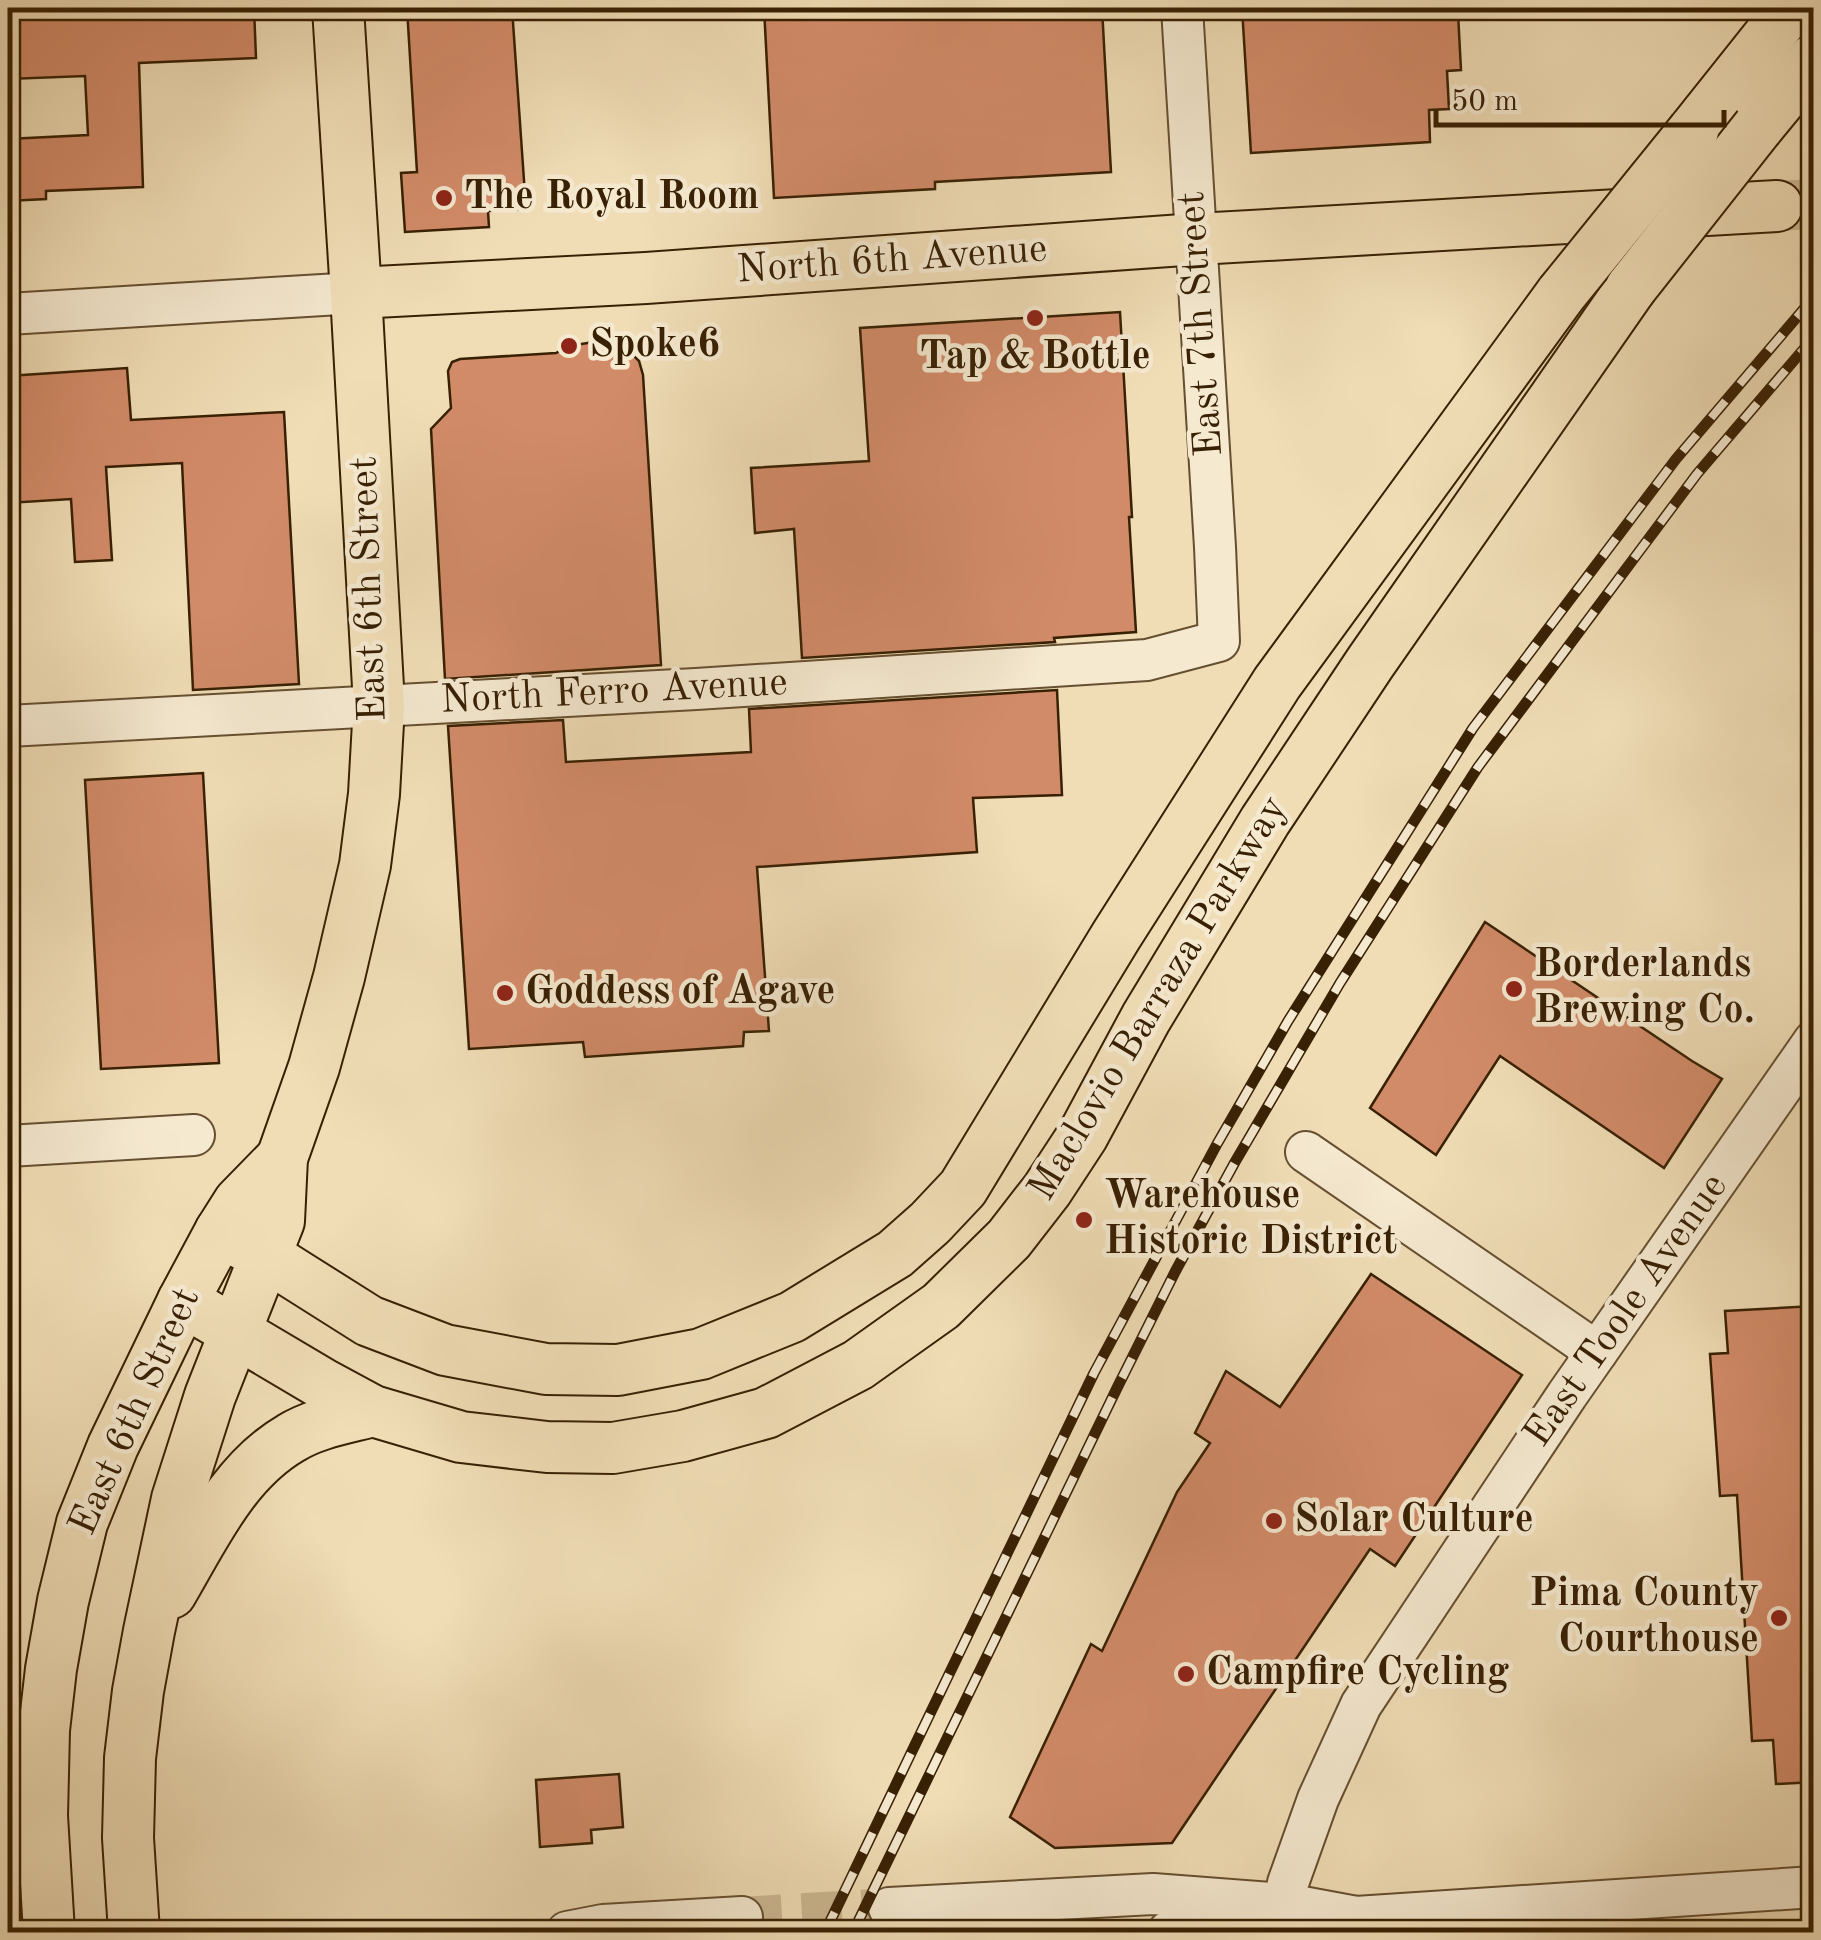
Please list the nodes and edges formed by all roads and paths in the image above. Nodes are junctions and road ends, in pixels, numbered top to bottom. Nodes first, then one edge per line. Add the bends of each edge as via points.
1 (338, 8) edge
2 (1182, 8) edge
3 (1790, 8) edge
4 (1814, 59) edge
5 (1777, 206) tunnel mouth
6 (1196, 239) junction
7 (356, 293) junction
8 (8, 314) edge
9 (1219, 640) joint
10 (379, 705) junction
11 (8, 726) edge
12 (1814, 1041) edge
13 (1799, 1096) edge
14 (194, 1135) dead end
15 (8, 1146) edge
16 (1306, 1152) dead end
17 (282, 1158) junction
18 (220, 1232) junction
19 (266, 1256) junction
20 (183, 1301) junction
21 (236, 1331) junction
22 (1597, 1352) junction
23 (374, 1411) junction
24 (149, 1632) junction
25 (1814, 1887) edge
26 (890, 1908) tunnel mouth
27 (742, 1917) tunnel mouth
28 (1287, 1918) edge
29 (50, 1932) edge
30 (134, 1932) edge
31 (567, 1932) edge
32 (1168, 1932) edge

1 - 7 main road, East 6th Street
2 - 6 street, East 7th Street
3 - 19 main road, Maclovio Barraza Parkway, bridge via 1561,294 1277,683 963,1188 895,1254 792,1317 701,1354 618,1370 546,1370 444,1350 369,1321
4 - 23 main road, Maclovio Barraza Parkway, bridge via 1631,288 1381,647 1266,820 1047,1190 1009,1239 941,1306 858,1364 766,1413 683,1436 613,1448 547,1447 461,1437
5 - 6 main road, North 6th Avenue
6 - 7 main road, North 6th Avenue
6 - 9 street, East 7th Street
7 - 8 street, North 6th Avenue
7 - 10 main road, East 6th Street
9 - 10 street, North Ferro Avenue via 1147,660
10 - 11 street, North Ferro Avenue
10 - 17 main road, East 6th Street via 365,865 314,1067
12 - 13 street, East Toole Avenue
13 - 22 street, East Toole Avenue
14 - 15 street
16 - 22 street
17 - 18 main road, East 6th Street
17 - 19 main road, East 6th Street via 279,1221
18 - 19 main road, Maclovio Barraza Parkway
18 - 20 main road, East 6th Street
19 - 21 main road, East 6th Street
20 - 21 main road, Maclovio Barraza Parkway
20 - 29 main road, East 6th Street via 106,1462 62,1601 44,1730
21 - 23 main road, Maclovio Barraza Parkway
21 - 24 main road, East 6th Street via 177,1499
22 - 28 street, East Toole Avenue via 1361,1705 1288,1883
23 - 24 main road via 292,1437 254,1466 224,1504
24 - 30 main road, East 6th Street via 130,1758
25 - 28 street
26 - 28 street via 1153,1894
27 - 31 street
28 - 32 street

